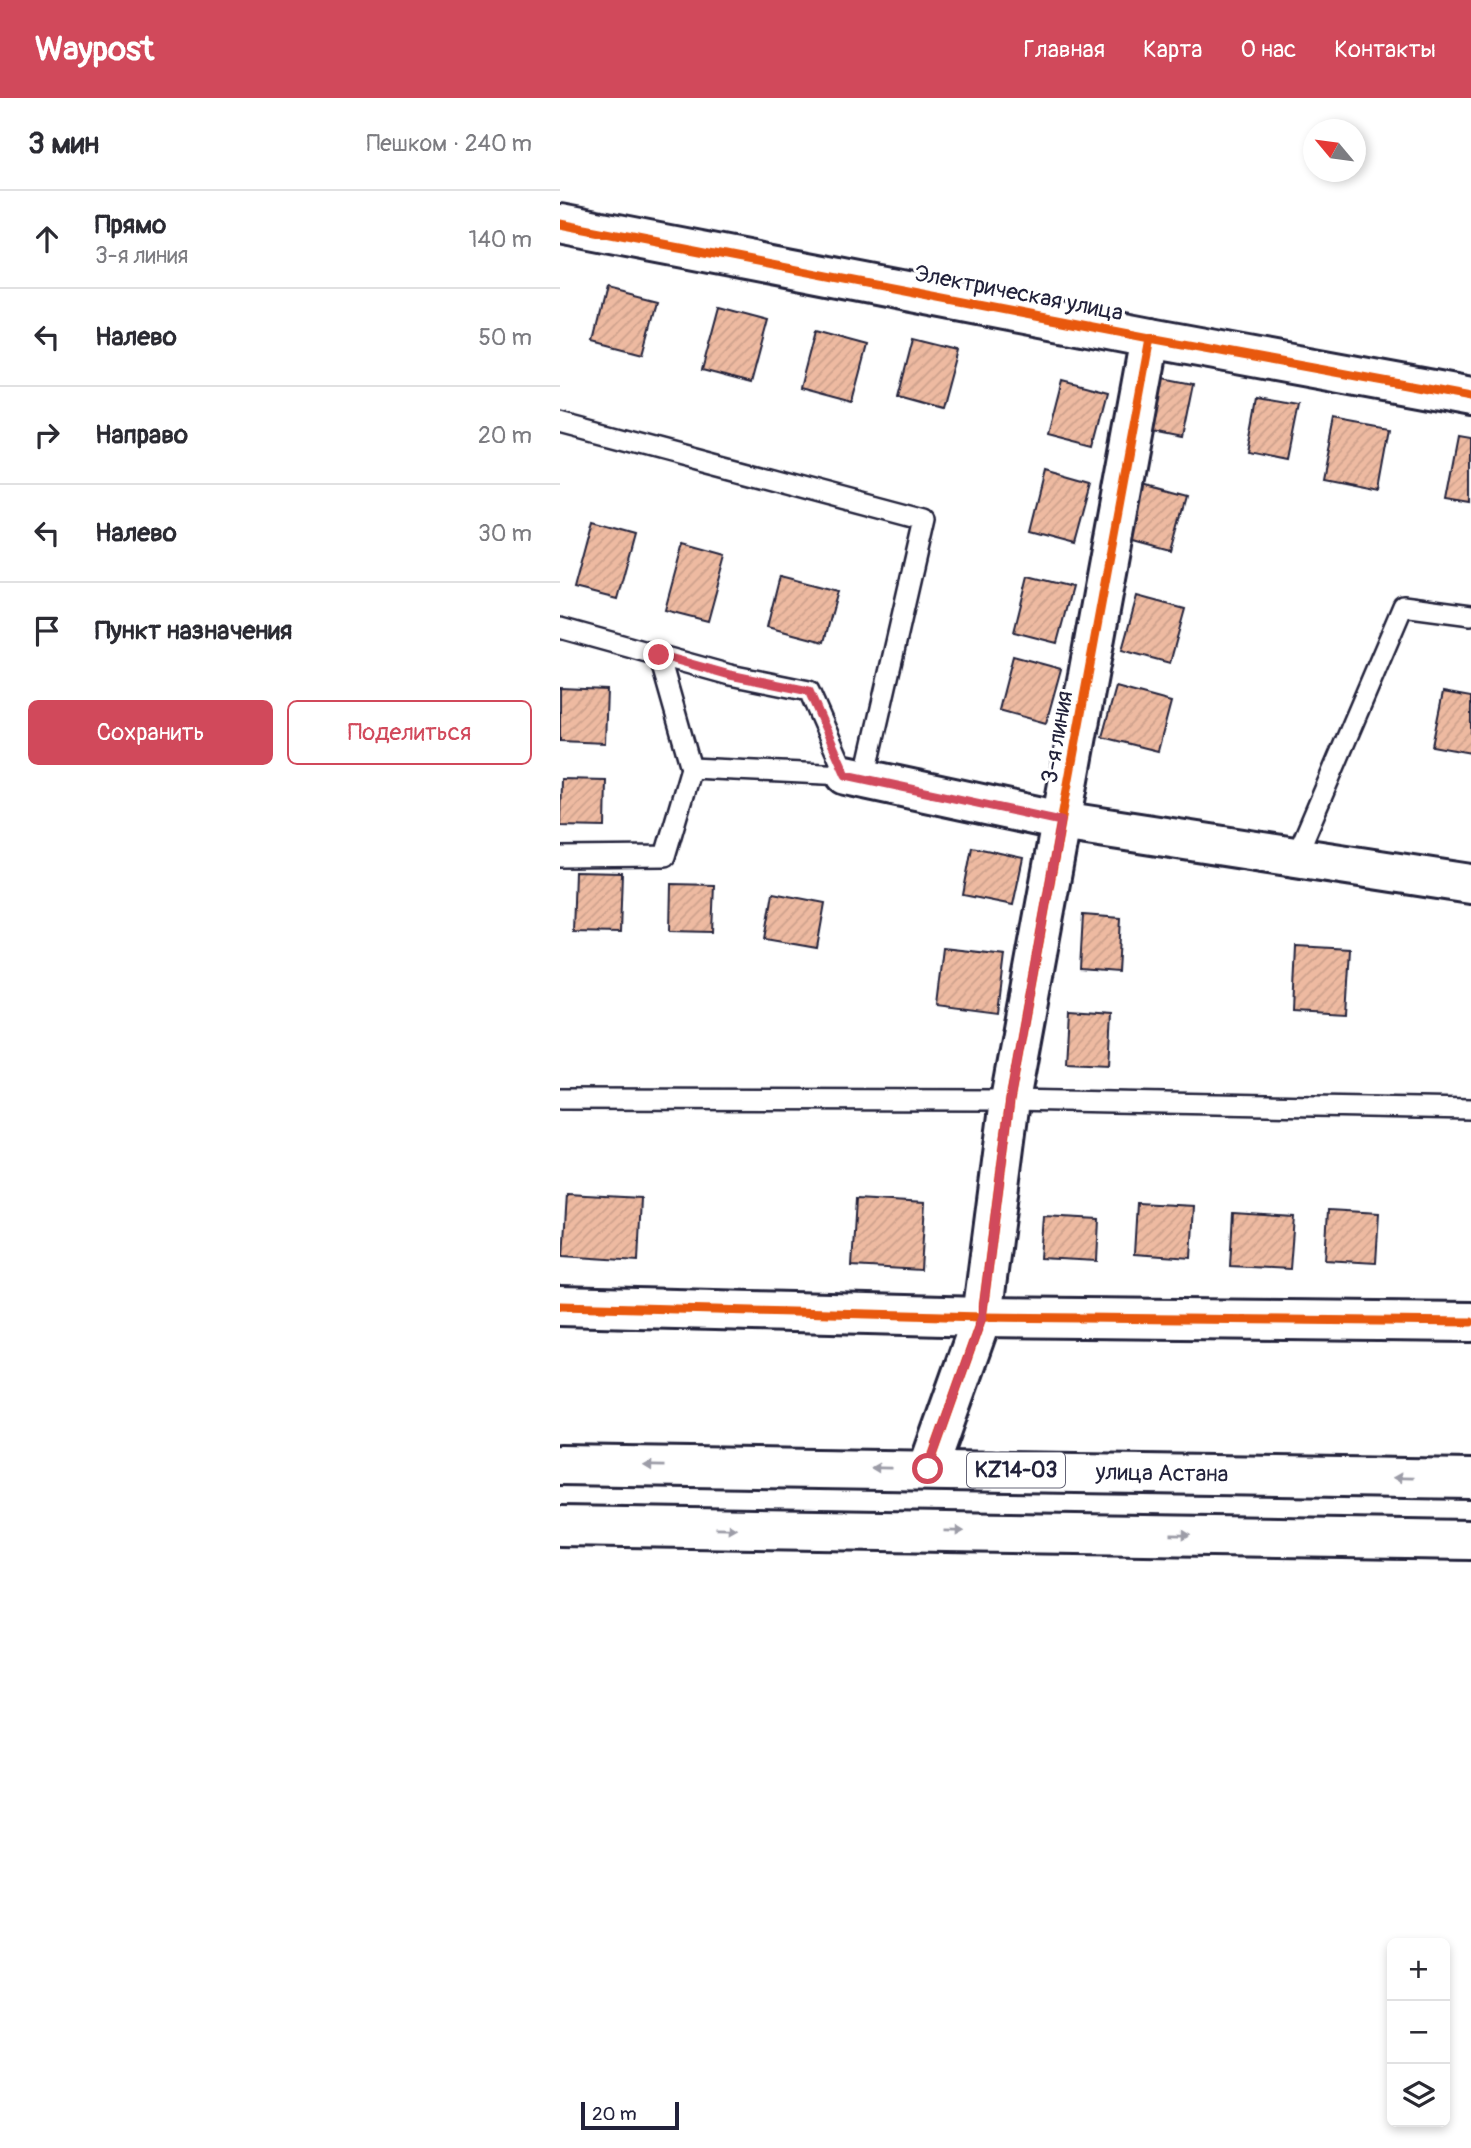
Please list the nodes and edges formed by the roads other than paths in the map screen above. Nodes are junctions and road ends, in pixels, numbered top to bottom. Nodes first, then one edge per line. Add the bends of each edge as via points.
1 (560, 224) edge
2 (1150, 338) junction
3 (1471, 397) edge
4 (560, 423) edge
5 (1471, 615) edge
6 (560, 628) edge
7 (659, 655) junction
8 (691, 768) junction
9 (855, 776) junction
10 (1061, 821) junction
11 (560, 857) edge
12 (1296, 858) junction
13 (1471, 884) edge
14 (560, 1099) edge
15 (1010, 1100) junction
16 (1471, 1109) edge
17 (560, 1306) edge
18 (982, 1317) junction
19 (1471, 1322) edge
20 (560, 1465) edge
21 (928, 1469) junction
22 (1471, 1479) edge
23 (560, 1526) edge
24 (1471, 1540) edge

1 - 2 street, Электрическая улица
2 - 3 street, Электрическая улица
2 - 10 street, 3-я линия
4 - 9 lane via 924,520
5 - 12 lane via 1403,606
6 - 7 lane
7 - 8 lane
7 - 9 lane via 809,691
8 - 9 lane
8 - 11 lane via 665,856
9 - 10 street
10 - 12 street
10 - 15 street, 3-я линия
12 - 13 street
14 - 15 lane
15 - 16 lane
15 - 18 street, 3-я линия
17 - 18 street
18 - 19 street
18 - 21 street, 3-я линия
21 -> 20 street, улица Астана / KZ14-03
22 -> 21 street, улица Астана / KZ14-03
23 -> 24 street

